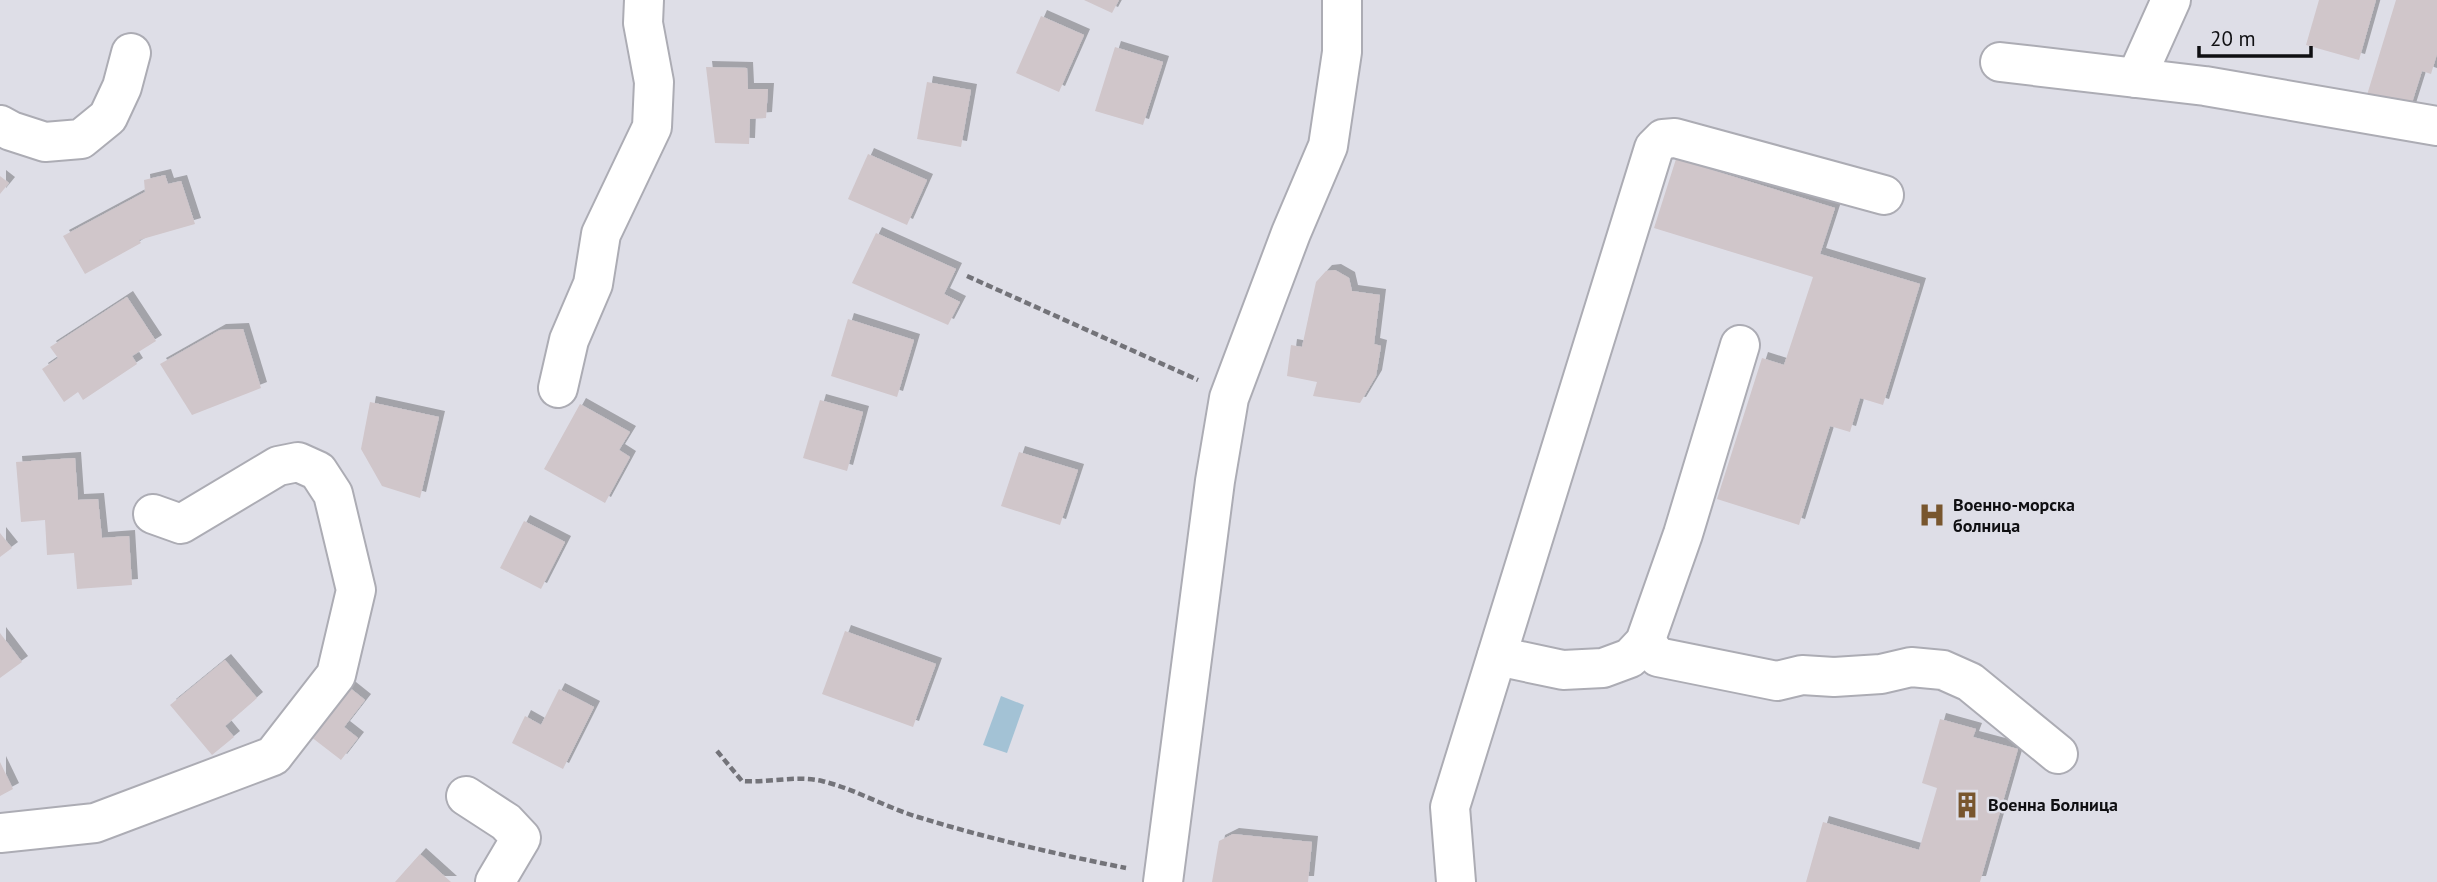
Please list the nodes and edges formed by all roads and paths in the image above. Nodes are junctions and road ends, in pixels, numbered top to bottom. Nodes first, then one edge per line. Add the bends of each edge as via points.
1 (645, 0) edge
2 (1342, 0) edge
3 (2171, 0) edge
4 (131, 54) dead end
5 (2000, 62) dead end
6 (2136, 78) junction
7 (0, 125) edge
8 (2437, 126) edge
9 (1884, 195) dead end
10 (967, 276) dead end
11 (1740, 345) dead end
12 (558, 388) dead end
13 (1229, 398) junction
14 (153, 514) dead end
15 (1645, 642) junction
16 (1497, 656) junction
17 (717, 751) dead end
18 (2058, 754) dead end
19 (466, 796) dead end
20 (0, 834) edge
21 (1163, 877) edge
22 (495, 882) edge
23 (1456, 882) edge

1 - 12 street via 643,23 654,82 652,127 601,234 593,284 569,340
2 - 13 street via 1342,52 1328,146
3 - 6 street
4 - 7 street via 108,117 81,139 45,142
5 - 6 street
6 - 8 street
9 - 16 street via 1675,138 1663,139 1654,148
10 - 13 path via 1184,372
11 - 15 street
13 - 21 street
14 - 20 street via 181,524 278,466 298,462 318,471 333,494 356,590 336,675 273,756 95,823
15 - 16 street via 1630,658 1603,667 1563,670
15 - 18 street via 1658,657 1777,681 1802,675 1881,674 1911,667 1943,670 1970,682
16 - 23 street via 1450,807
17 - 21 path via 742,781 822,781 916,817
19 - 22 street via 522,838

